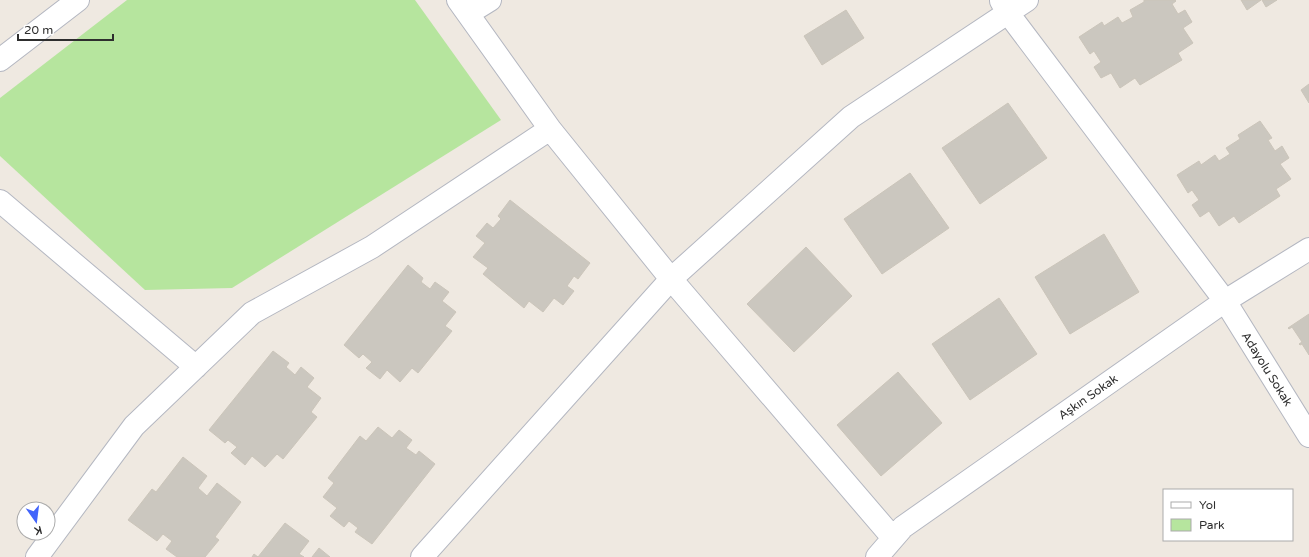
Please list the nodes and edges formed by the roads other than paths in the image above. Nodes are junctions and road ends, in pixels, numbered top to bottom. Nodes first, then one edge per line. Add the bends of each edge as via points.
1 (78, 0) edge
2 (490, 0) edge
3 (1027, 0) edge
4 (1004, 6) edge
5 (464, 7) edge
6 (0, 60) edge
7 (550, 129) junction
8 (0, 200) edge
9 (1309, 249) edge
10 (671, 279) junction
11 (1225, 301) junction
12 (196, 367) junction
13 (1309, 436) edge
14 (893, 538) junction
15 (37, 557) edge
16 (422, 557) edge
17 (877, 557) edge

1 - 6 street
2 - 5 street
3 - 4 street
4 - 10 street via 851,117
4 - 11 street, Adayolu Sokak
5 - 7 street
7 - 10 street
7 - 12 street via 372,246 252,313
8 - 12 street
9 - 11 street, Aşkın Sokak
10 - 14 street
10 - 16 street
11 - 13 street, Adayolu Sokak
11 - 14 street, Aşkın Sokak via 909,522
12 - 15 street via 134,426
14 - 17 street, Aşkın Sokak

